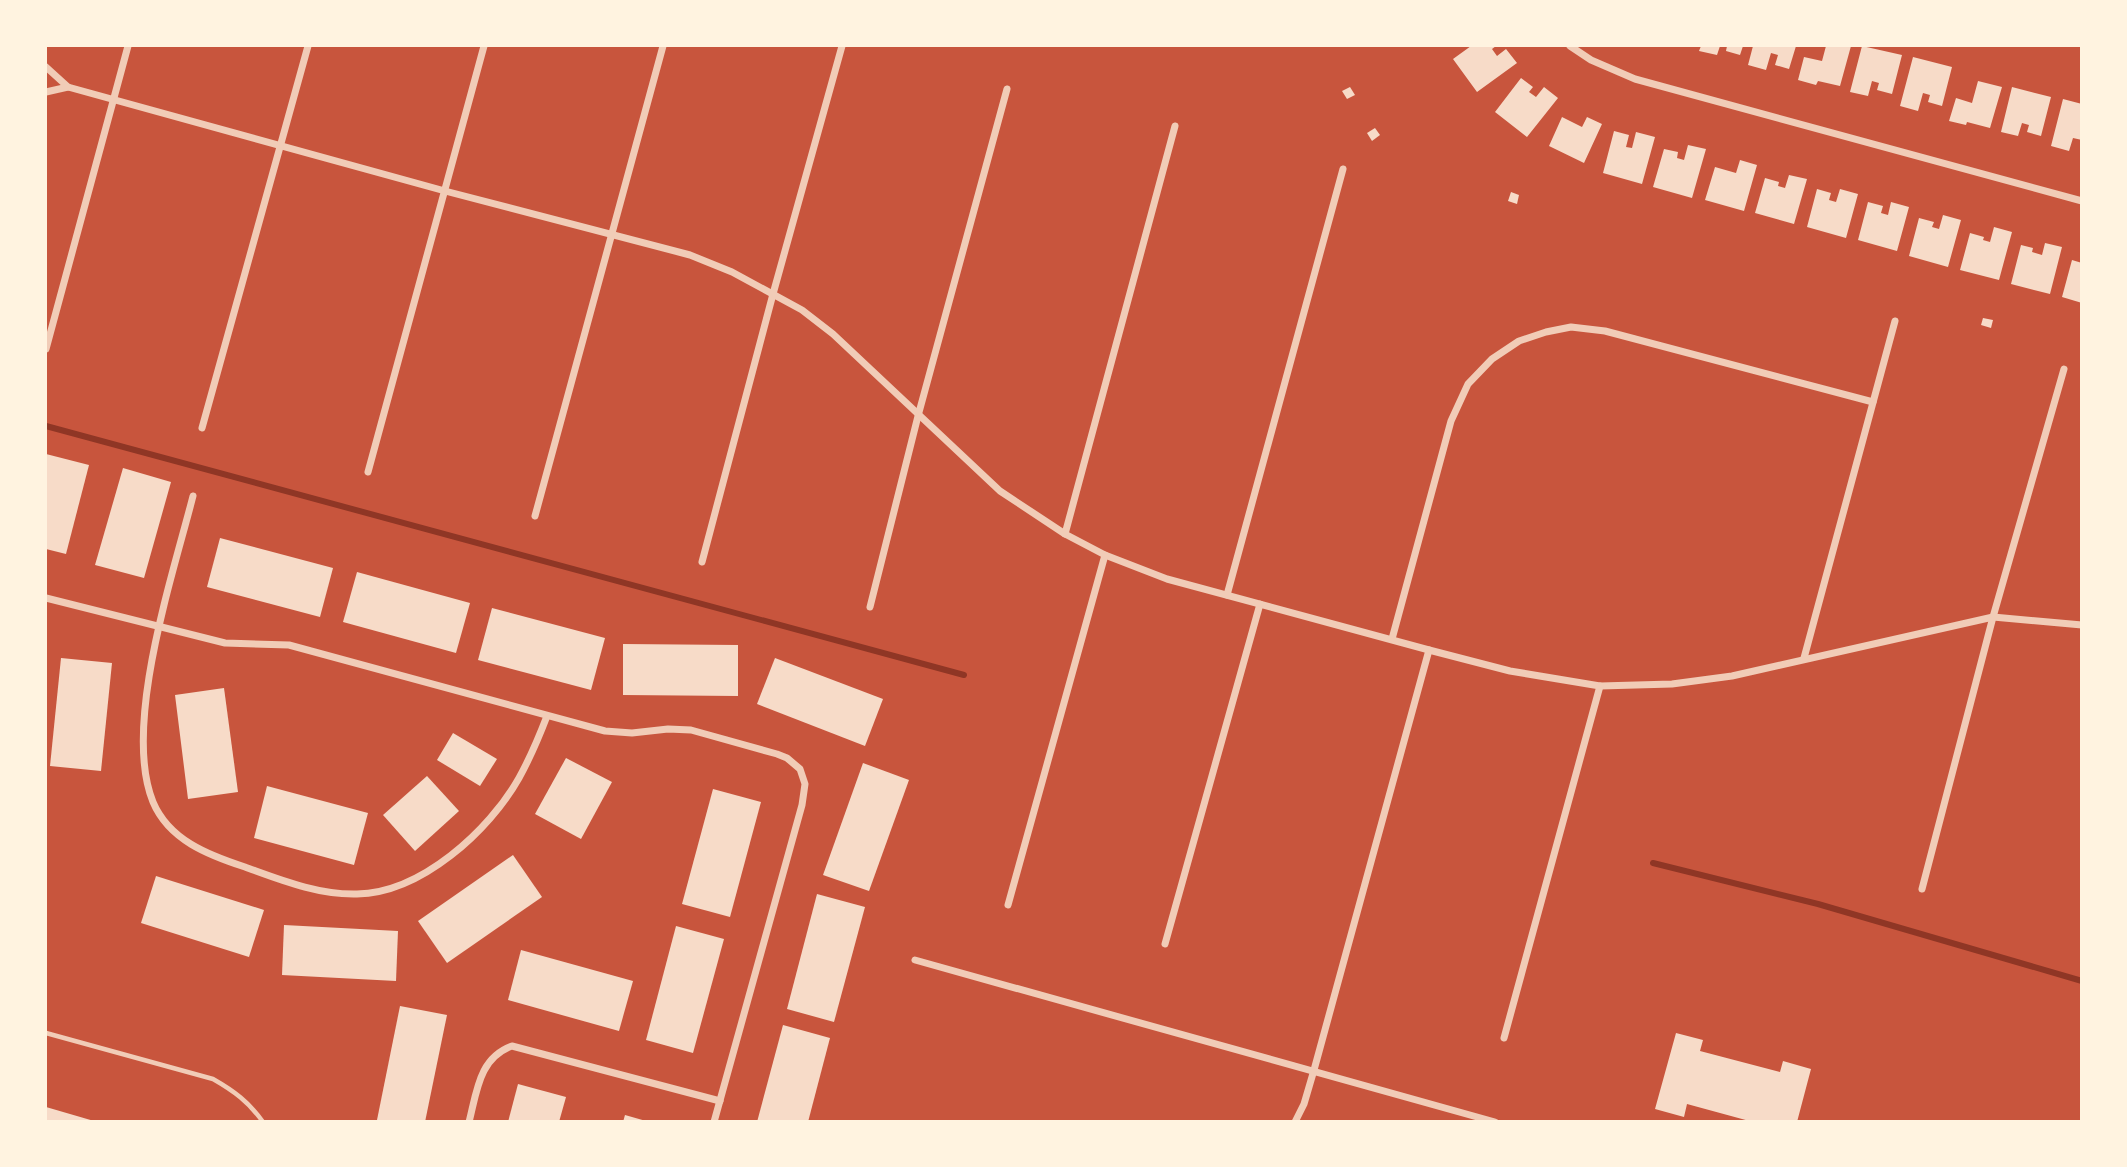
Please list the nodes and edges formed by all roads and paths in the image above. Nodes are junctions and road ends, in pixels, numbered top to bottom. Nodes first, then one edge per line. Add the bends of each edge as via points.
1 (128, 46) edge
2 (308, 46) edge
3 (484, 46) edge
4 (663, 46) edge
5 (842, 46) edge
6 (1570, 46) edge
7 (46, 67) edge
8 (68, 87) junction
9 (1006, 89) dead end
10 (46, 92) edge
11 (114, 100) junction
12 (1175, 126) dead end
13 (281, 146) junction
14 (1343, 169) dead end
15 (445, 191) junction
16 (2081, 201) edge
17 (613, 234) junction
18 (773, 294) junction
19 (1895, 321) dead end
20 (46, 349) edge
21 (2064, 369) dead end
22 (1873, 402) junction
23 (919, 416) junction
24 (202, 428) dead end
25 (368, 472) dead end
26 (193, 496) dead end
27 (535, 516) dead end
28 (1065, 534) junction
29 (1105, 555) junction
30 (702, 562) dead end
31 (1227, 595) junction
32 (46, 598) edge
33 (1260, 604) junction
34 (870, 607) dead end
35 (1993, 617) junction
36 (2081, 625) edge
37 (160, 626) junction
38 (1392, 639) junction
39 (1429, 649) junction
40 (1804, 658) junction
41 (1600, 686) junction
42 (547, 716) junction
43 (1922, 889) dead end
44 (1008, 905) dead end
45 (1165, 944) dead end
46 (915, 960) dead end
47 (46, 1033) edge
48 (1504, 1038) dead end
49 (1314, 1070) junction
50 (719, 1101) junction
51 (263, 1122) edge
52 (469, 1122) edge
53 (714, 1122) edge
54 (1295, 1122) edge
55 (1496, 1122) edge

1 - 11 street
2 - 13 street
3 - 15 street
4 - 17 street
5 - 18 street
6 - 16 street via 1635,79
7 - 8 street
8 - 10 street
8 - 11 street
9 - 23 street
11 - 13 street
11 - 20 street
12 - 28 street
13 - 15 street
13 - 24 street
14 - 31 street
15 - 17 street
15 - 25 street
17 - 18 street via 690,255
17 - 27 street
18 - 23 street via 833,334
18 - 30 street
19 - 22 street
21 - 35 street
22 - 38 street via 1605,331 1571,327 1519,341 1492,359 1468,384 1451,421
22 - 40 street
23 - 28 street via 1000,491
23 - 34 street
26 - 37 street
28 - 29 street
29 - 31 street
29 - 44 street
31 - 33 street
32 - 37 street
33 - 38 street
33 - 45 street
35 - 36 street
35 - 40 street
35 - 43 street
37 - 42 street via 225,643 289,645
37 - 42 street via 144,727 153,802 165,822 200,850 307,888 359,894 384,890 429,871 453,854 518,780
38 - 39 street
39 - 41 street via 1510,671
39 - 49 street
40 - 41 street via 1732,676
41 - 48 street
42 - 50 street via 605,731 691,730 777,754 800,769 805,784 802,805
46 - 49 street
47 - 51 lane via 213,1079 250,1103
49 - 54 street
49 - 55 street
50 - 52 street via 512,1046 497,1052 488,1063
50 - 53 street

